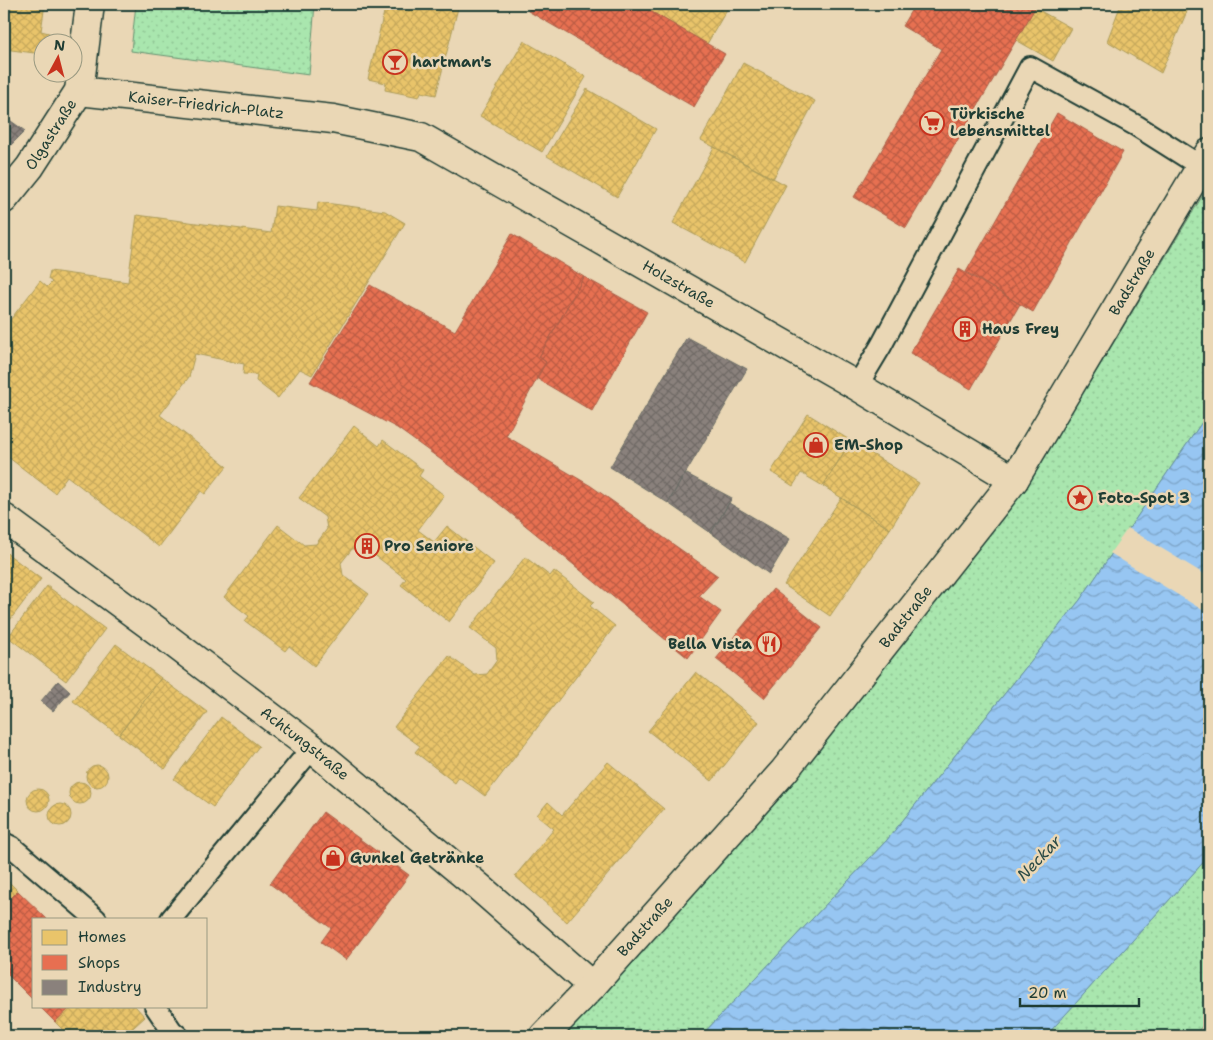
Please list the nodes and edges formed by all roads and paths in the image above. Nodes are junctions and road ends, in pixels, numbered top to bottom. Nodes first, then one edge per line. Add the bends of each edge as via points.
1 (90, 4) edge
2 (79, 92) junction
3 (332, 119) joint
4 (1206, 160) edge
5 (4, 199) edge
6 (857, 386) junction
7 (1014, 480) junction
8 (4, 518) edge
9 (312, 748) junction
10 (4, 843) edge
11 (95, 918) edge
12 (172, 918) edge
13 (592, 986) junction
14 (156, 1008) edge
15 (178, 1036) edge
16 (544, 1036) edge

1 - 2 street, Olgastraße
2 - 3 street, Kaiser-Friedrich-Platz
2 - 5 street, Olgastraße via 30,167
3 - 6 street, Holzstraße via 421,137
4 - 6 lane via 1030,67
4 - 7 street, Badstraße
6 - 7 street, Holzstraße
7 - 13 street, Badstraße via 784,771
8 - 9 street, Achtungstraße
9 - 12 lane
9 - 13 street, Achtungstraße
10 - 11 lane
13 - 16 street, Badstraße
14 - 15 lane

